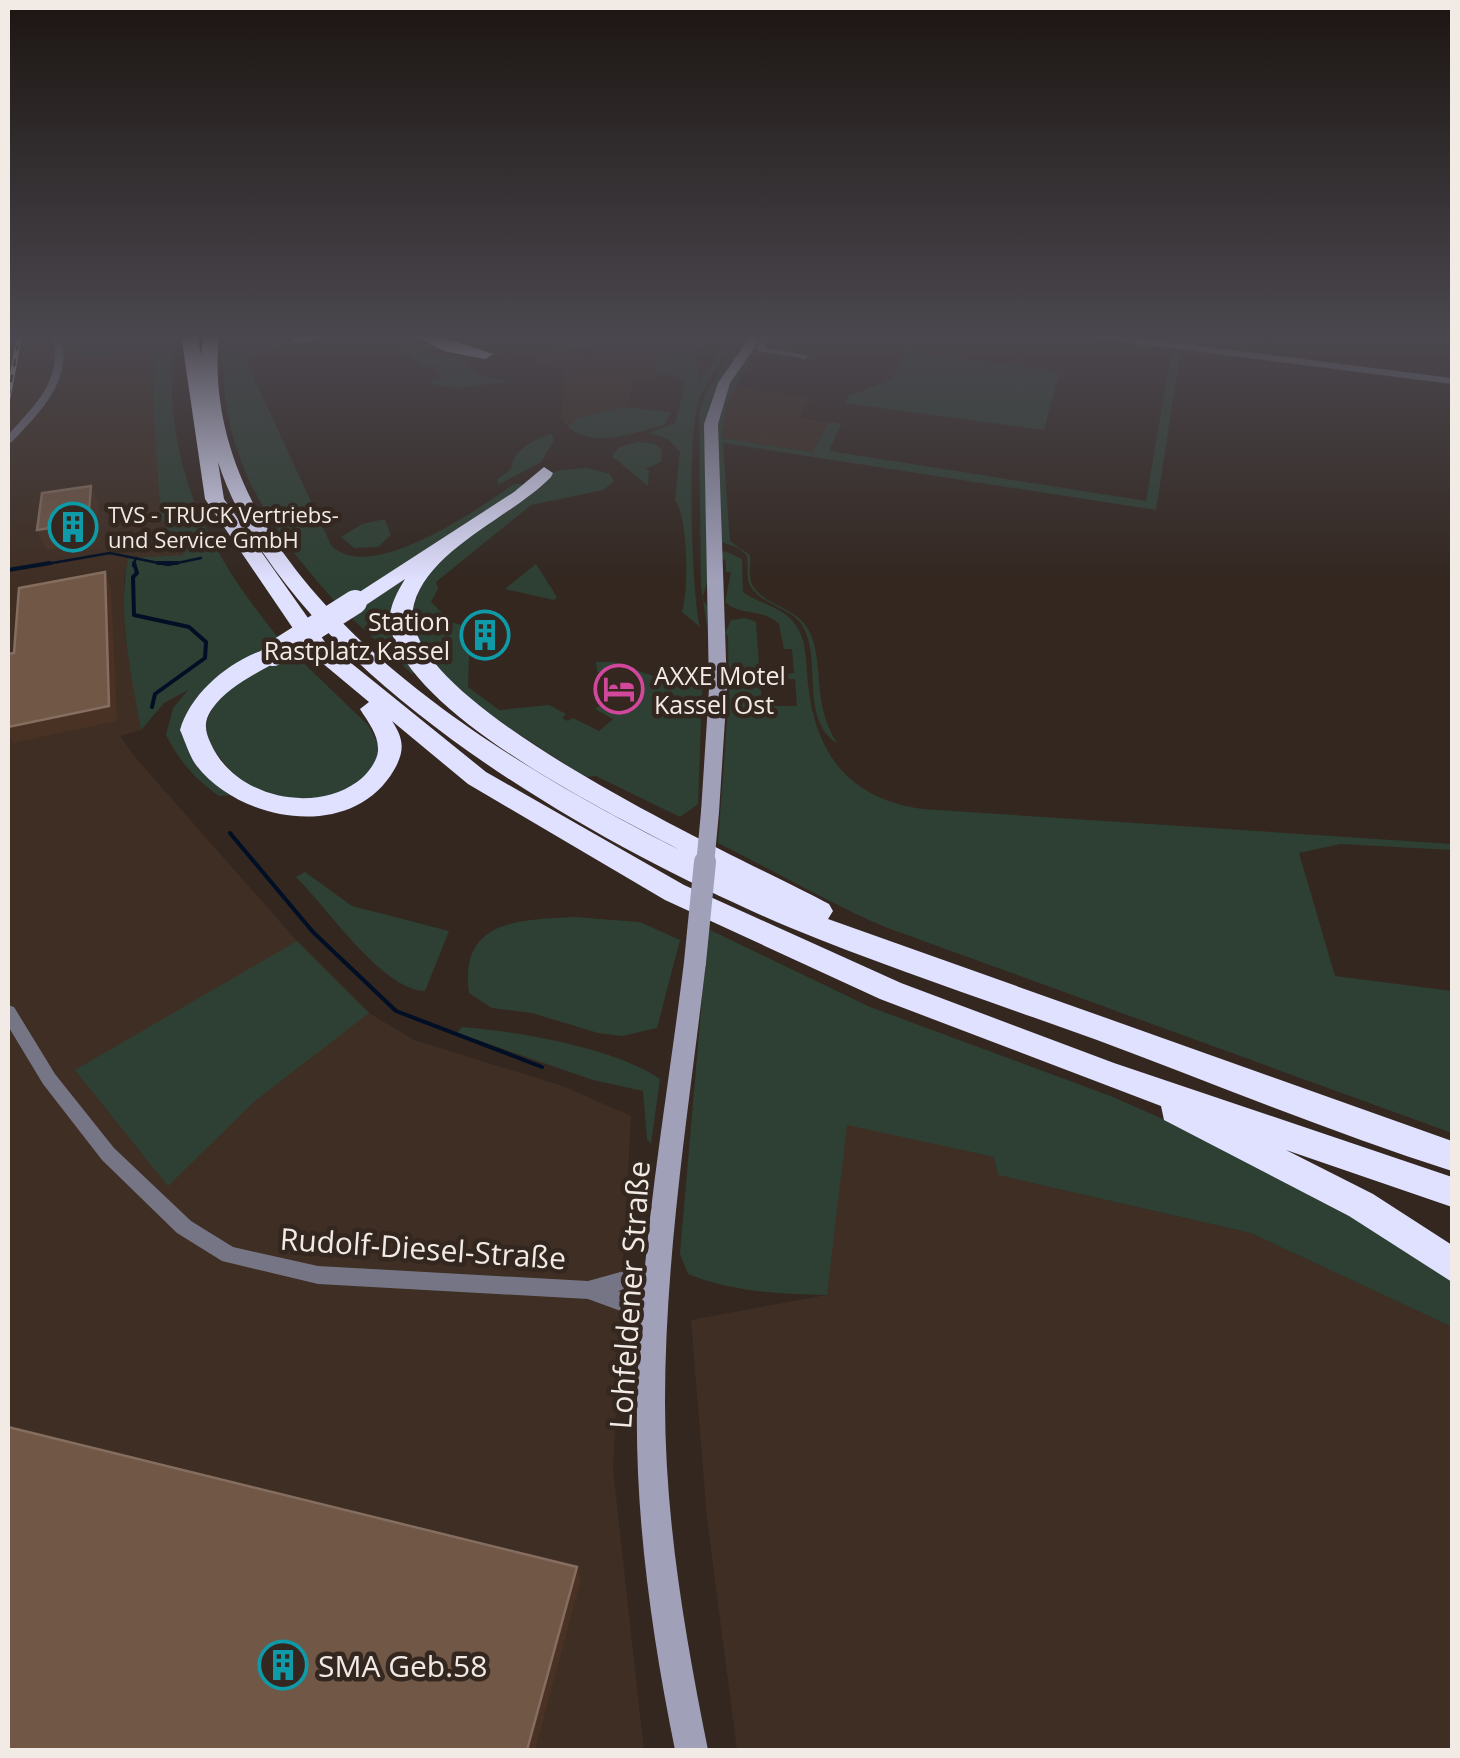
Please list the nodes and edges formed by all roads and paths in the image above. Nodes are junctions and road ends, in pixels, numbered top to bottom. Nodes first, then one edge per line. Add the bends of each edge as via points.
1 (30, 416) edge
2 (189, 416) edge
3 (212, 416) edge
4 (714, 416) edge
5 (8, 440) edge
6 (544, 473) dead end
7 (452, 541) junction
8 (357, 687) junction
9 (869, 947) junction
10 (8, 1012) edge
11 (1084, 1064) junction
12 (1452, 1156) edge
13 (1452, 1192) edge
14 (1452, 1266) edge
15 (660, 1270) junction
16 (588, 1290) junction
17 (656, 1314) junction
18 (691, 1750) edge

1 - 5 street
2 - 8 highway via 206,484 229,534 295,626
3 - 9 highway via 241,500 280,561 354,643 452,726 588,816 722,885
4 - 15 main road, Lohfeldener Straße, bridge via 718,704
6 - 7 highway
7 - 8 highway, bridge via 216,691 192,730 199,748 254,800 289,809 326,806 360,791 391,754 388,734
7 - 9 highway via 416,580 402,612 407,646 434,683 572,779 774,884
8 - 11 highway via 495,790 632,871 838,969
9 - 12 highway
10 - 16 street, Rudolf-Diesel-Straße via 49,1079 108,1154 184,1228 229,1256 318,1276
11 - 13 highway
11 - 14 highway via 1361,1205
15 - 16 street, Rudolf-Diesel-Straße
15 - 17 main road, Lohfeldener Straße
16 - 17 street, Rudolf-Diesel-Straße
17 - 18 main road, Lohfeldener Straße via 650,1403 658,1543

